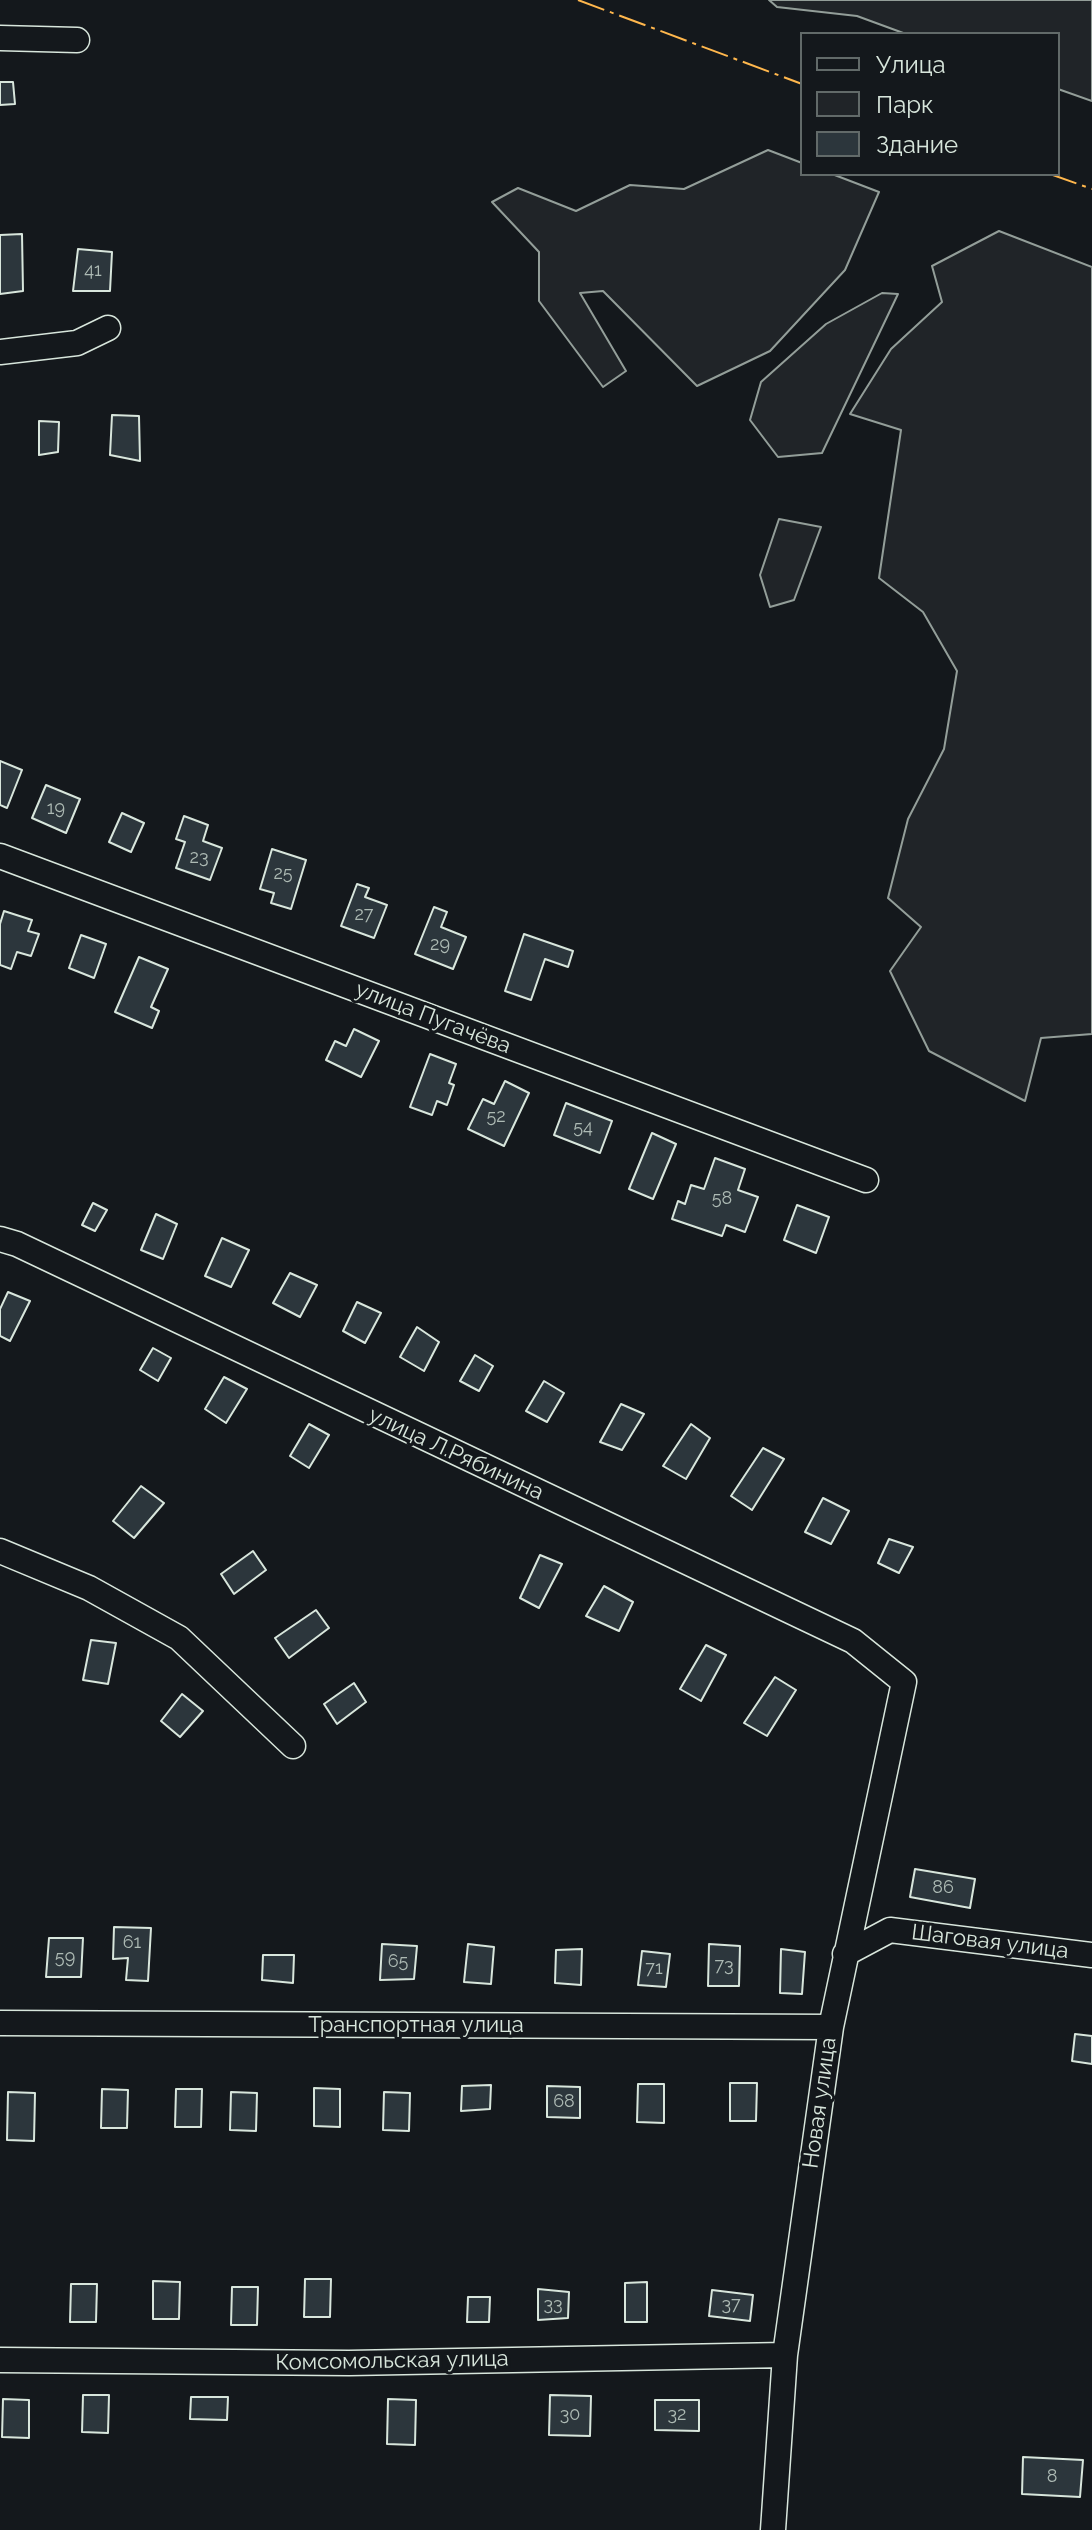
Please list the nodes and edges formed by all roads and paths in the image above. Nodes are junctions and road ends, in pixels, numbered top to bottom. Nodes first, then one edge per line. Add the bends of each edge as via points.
1 (0, 38) edge
2 (77, 40) dead end
3 (108, 328) dead end
4 (0, 352) edge
5 (0, 856) edge
6 (866, 1180) dead end
7 (0, 1239) edge
8 (0, 1551) edge
9 (904, 1682) joint
10 (293, 1746) dead end
11 (845, 1954) junction
12 (1092, 1955) edge
13 (0, 2023) edge
14 (831, 2027) junction
15 (785, 2355) junction
16 (0, 2360) edge
17 (773, 2530) edge

1 - 2 street
3 - 4 street via 77,343
5 - 6 street, улица Пугачёва
7 - 9 street, улица Л.Рябинина via 853,1641
8 - 10 street via 89,1588 179,1638
9 - 11 street, Новая улица
11 - 12 street, Шаговая улица via 890,1930
11 - 14 street, Новая улица
13 - 14 street, Транспортная улица
14 - 15 street, Новая улица
15 - 16 street, Комсомольская улица via 349,2363
15 - 17 street, Новая улица

